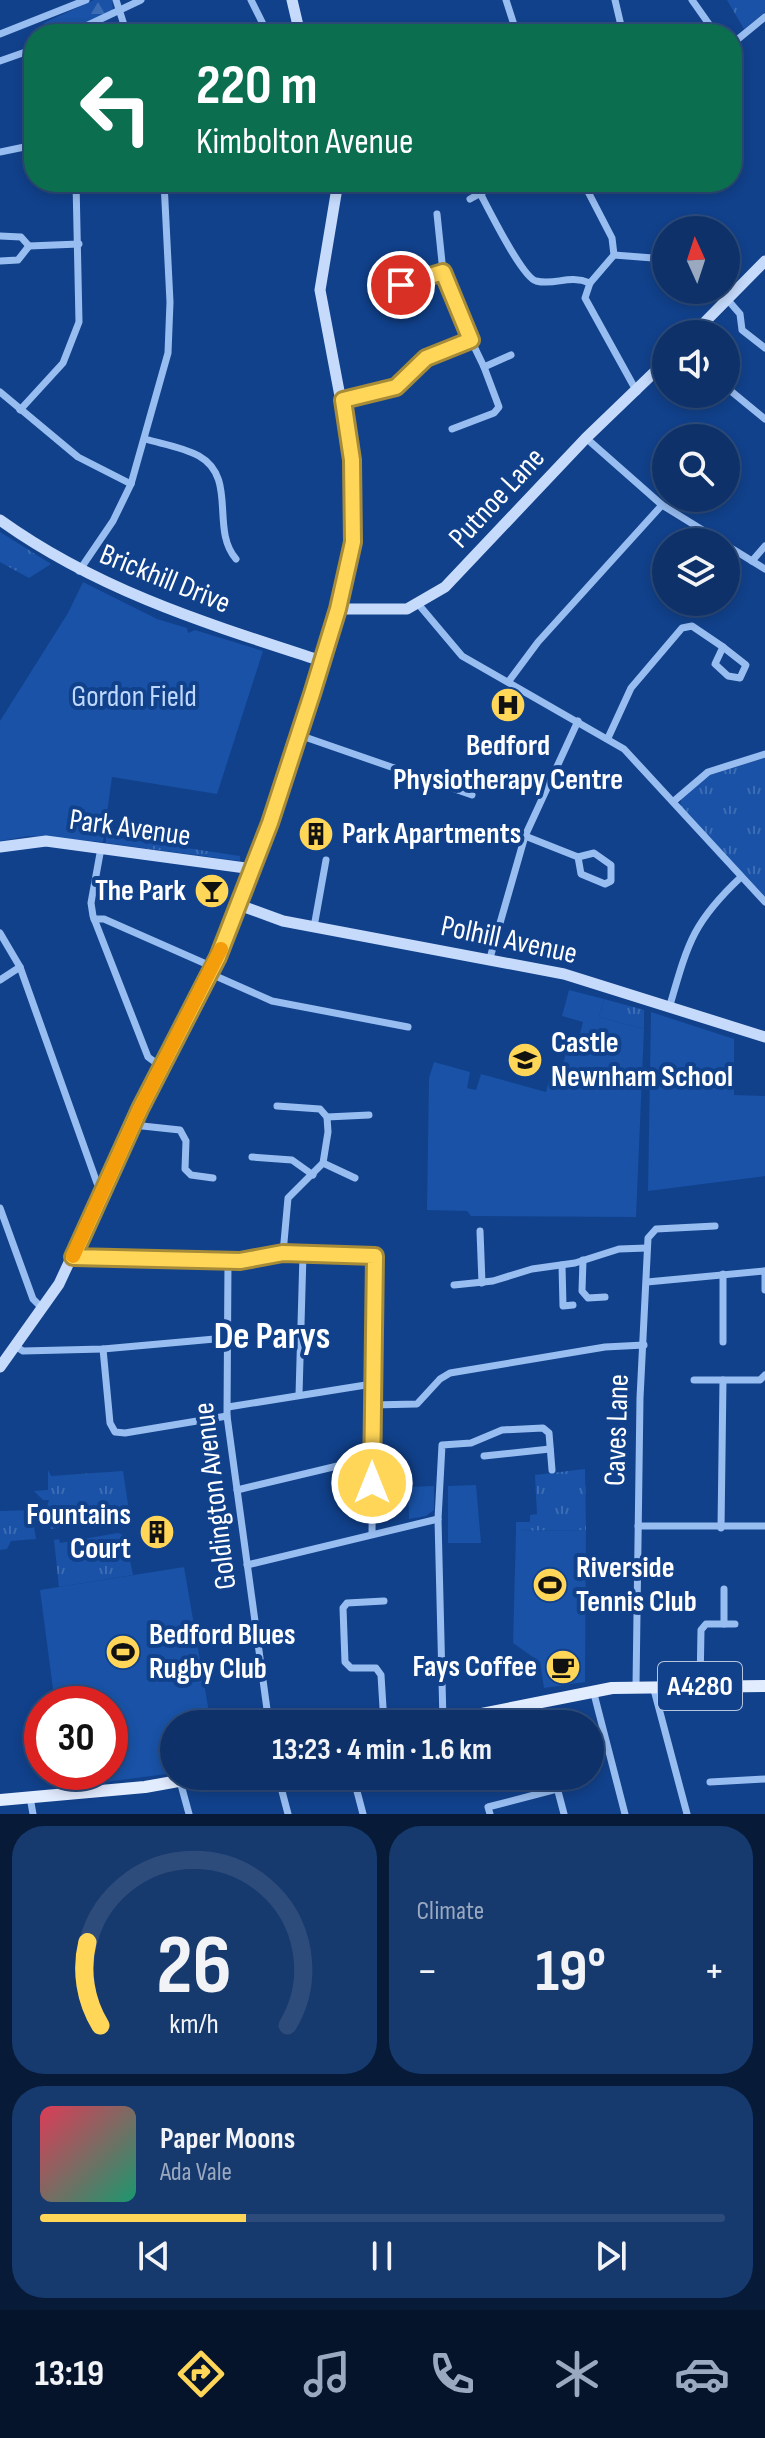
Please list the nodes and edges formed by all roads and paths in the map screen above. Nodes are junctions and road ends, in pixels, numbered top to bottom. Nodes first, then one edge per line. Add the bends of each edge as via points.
1 (86, 0) edge
2 (116, 0) edge
3 (141, 0) edge
4 (251, 0) edge
5 (292, 0) edge
6 (506, 0) edge
7 (615, 0) edge
8 (692, 0) edge
9 (120, 11) junction
10 (765, 17) edge
11 (32, 24) edge
12 (91, 24) edge
13 (124, 24) edge
14 (263, 24) edge
15 (298, 24) edge
16 (514, 24) edge
17 (621, 24) edge
18 (709, 24) edge
19 (24, 26) edge
20 (0, 34) edge
21 (742, 36) edge
22 (24, 53) edge
23 (0, 61) edge
24 (24, 147) edge
25 (0, 152) edge
26 (76, 192) edge
27 (164, 192) edge
28 (336, 192) edge
29 (588, 192) edge
30 (480, 193) joint
31 (470, 199) dead end
32 (437, 214) dead end
33 (0, 236) edge
34 (79, 244) junction
35 (29, 246) junction
36 (614, 255) junction
37 (652, 258) edge
38 (0, 261) edge
39 (765, 261) edge
40 (443, 272) junction
41 (590, 283) junction
42 (401, 285) dead end
43 (740, 286) edge
44 (722, 304) edge
45 (731, 304) edge
46 (707, 320) edge
47 (471, 340) junction
48 (765, 348) edge
49 (511, 355) dead end
50 (484, 367) junction
51 (652, 376) edge
52 (0, 392) edge
53 (637, 392) junction
54 (740, 398) edge
55 (343, 400) junction
56 (20, 410) junction
57 (765, 419) edge
58 (452, 429) dead end
59 (586, 438) junction
60 (145, 439) junction
61 (131, 484) junction
62 (652, 496) edge
63 (656, 512) edge
64 (673, 512) edge
65 (0, 520) edge
66 (700, 528) edge
67 (765, 546) edge
68 (740, 553) edge
69 (236, 559) dead end
70 (752, 561) junction
71 (765, 569) edge
72 (79, 571) junction
73 (419, 605) junction
74 (338, 609) junction
75 (723, 647) junction
76 (322, 661) junction
77 (509, 681) junction
78 (578, 721) junction
79 (299, 735) junction
80 (608, 738) junction
81 (765, 754) edge
82 (472, 795) dead end
83 (674, 801) junction
84 (525, 836) junction
85 (0, 847) edge
86 (101, 848) junction
87 (578, 857) junction
88 (326, 860) dead end
89 (253, 869) junction
90 (741, 877) junction
91 (765, 902) edge
92 (239, 905) junction
93 (94, 919) junction
94 (314, 927) junction
95 (0, 933) edge
96 (490, 958) junction
97 (20, 967) junction
98 (212, 970) junction
99 (0, 980) edge
100 (670, 1005) junction
101 (408, 1027) dead end
102 (765, 1037) edge
103 (163, 1068) junction
104 (277, 1106) dead end
105 (369, 1115) dead end
106 (327, 1117) junction
107 (133, 1125) junction
108 (252, 1157) dead end
109 (323, 1163) junction
110 (313, 1175) junction
111 (213, 1178) dead end
112 (355, 1178) dead end
113 (105, 1186) junction
114 (0, 1208) edge
115 (706, 1217) dead end
116 (480, 1231) dead end
117 (647, 1248) junction
118 (283, 1253) junction
119 (303, 1254) junction
120 (73, 1257) junction
121 (583, 1260) junction
122 (228, 1261) junction
123 (562, 1265) junction
124 (765, 1271) edge
125 (723, 1274) junction
126 (647, 1282) junction
127 (482, 1283) junction
128 (454, 1285) dead end
129 (765, 1290) edge
130 (605, 1297) dead end
131 (573, 1305) dead end
132 (42, 1308) junction
133 (226, 1338) junction
134 (723, 1342) dead end
135 (644, 1345) junction
136 (15, 1346) junction
137 (103, 1349) junction
138 (1, 1363) edge
139 (765, 1375) edge
140 (694, 1380) dead end
141 (723, 1380) junction
142 (372, 1384) junction
143 (299, 1395) junction
144 (372, 1405) junction
145 (228, 1407) junction
146 (227, 1416) junction
147 (550, 1449) junction
148 (484, 1456) dead end
149 (371, 1458) junction
150 (552, 1470) dead end
151 (237, 1490) junction
152 (438, 1519) junction
153 (638, 1526) junction
154 (765, 1526) edge
155 (721, 1528) junction
156 (372, 1534) junction
157 (247, 1565) junction
158 (367, 1589) dead end
159 (724, 1589) dead end
160 (368, 1601) junction
161 (384, 1601) dead end
162 (724, 1624) junction
163 (735, 1624) dead end
164 (636, 1686) junction
165 (653, 1686) junction
166 (700, 1686) junction
167 (765, 1686) edge
168 (593, 1690) junction
169 (535, 1701) junction
170 (267, 1710) edge
171 (383, 1710) edge
172 (437, 1710) edge
173 (495, 1710) edge
174 (537, 1710) edge
175 (765, 1779) edge
176 (710, 1782) dead end
177 (160, 1783) edge
178 (182, 1790) edge
179 (282, 1790) edge
180 (357, 1790) edge
181 (553, 1790) edge
182 (557, 1790) edge
183 (30, 1797) junction
184 (0, 1800) edge
185 (33, 1814) edge
186 (189, 1814) edge
187 (288, 1814) edge
188 (363, 1814) edge
189 (490, 1814) edge
190 (564, 1814) edge
191 (625, 1814) edge
192 (687, 1814) edge

1 - 11 street
2 - 9 street
3 - 9 street
4 - 14 street
5 - 15 street
6 - 16 street
7 - 17 street
8 - 18 street
9 - 12 street
9 - 13 street
10 - 21 street
19 - 20 street
22 - 23 street
24 - 25 street
26 - 34 street
27 - 60 street via 168,353
28 - 55 street via 320,290
29 - 36 street via 612,238
30 - 31 street
30 - 41 street via 513,247 520,269 533,280 574,277
32 - 40 street
33 - 35 street via 21,237
34 - 35 street
34 - 56 street via 75,337 63,363
35 - 38 street via 18,260
36 - 37 street
36 - 41 street
39 - 43 street
40 - 42 street
40 - 47 street
41 - 53 street via 585,298
44 - 46 street
45 - 48 street via 740,314 742,330
47 - 50 street
47 - 55 street via 426,358 396,387
49 - 50 street
50 - 58 street via 499,407
51 - 53 street, Putnoe Lane
52 - 56 street
53 - 59 street, Putnoe Lane
54 - 57 street
55 - 74 street via 352,460 353,542
56 - 61 street via 78,457
59 - 62 street
59 - 73 street, Putnoe Lane via 471,563
60 - 61 street
60 - 69 street via 196,454 213,468 221,486 223,537
61 - 72 street
63 - 77 street
64 - 66 street
65 - 72 street, Brickhill Drive
67 - 70 street
68 - 70 street
70 - 71 street
72 - 76 street, Brickhill Drive via 171,612
73 - 74 street via 392,611
73 - 77 street via 462,656
74 - 76 street
75 - 75 street via 746,665 740,678 728,676 715,664
75 - 80 street via 692,626 682,628 631,688
76 - 79 street
77 - 78 street
78 - 80 street
78 - 84 street
79 - 82 street
79 - 89 street
80 - 83 street via 634,757
81 - 83 street via 708,772
83 - 90 street
84 - 87 street
84 - 96 street
85 - 86 street, Park Avenue via 27,841
86 - 89 street, Park Avenue
86 - 93 street via 91,903
87 - 87 street via 594,853 611,865 611,881 605,884 581,874
88 - 94 street
89 - 92 street
90 - 91 street
90 - 100 street via 695,929
92 - 94 street, Polhill Avenue
92 - 98 street
93 - 98 street
93 - 103 street via 148,1057
94 - 96 street, Polhill Avenue
95 - 97 street
96 - 100 street, Polhill Avenue
97 - 99 street
97 - 113 street via 97,1183
98 - 101 street via 272,1001
98 - 103 street
100 - 102 street, Polhill Avenue
103 - 107 street
104 - 106 street via 320,1109
105 - 106 street
106 - 109 street
107 - 111 street via 180,1130 186,1141 185,1169
107 - 113 street
108 - 110 street via 292,1160
109 - 110 street
109 - 112 street
110 - 118 street via 288,1198
113 - 120 street
114 - 132 street via 33,1299
115 - 117 street via 711,1226 656,1229
116 - 127 street
117 - 121 street via 619,1249
117 - 126 street, Caves Lane
118 - 119 street
118 - 122 street
119 - 142 street via 375,1256
119 - 143 street
120 - 122 street
120 - 132 street
121 - 123 street
121 - 130 street via 582,1291 588,1298
122 - 133 street, Goldington Avenue
123 - 127 street
123 - 131 street via 563,1306
124 - 125 street
124 - 129 street
125 - 126 street
125 - 134 street
126 - 135 street, Caves Lane
127 - 128 street
132 - 136 street
133 - 137 street
133 - 145 street, Goldington Avenue
135 - 144 street via 450,1373 417,1404
135 - 153 street, Caves Lane
136 - 137 street via 23,1351
136 - 138 street
137 - 146 street via 115,1432
139 - 141 street via 760,1380
140 - 141 street
141 - 155 street
142 - 143 street
142 - 144 street
143 - 145 street
144 - 149 street
145 - 146 street, Goldington Avenue
146 - 151 street, Goldington Avenue
147 - 148 street
147 - 150 street
147 - 152 street via 549,1433 543,1428 502,1430 471,1443 442,1445
149 - 151 street
149 - 156 street
151 - 157 street, Goldington Avenue
152 - 156 street
152 - 172 street
153 - 155 street
153 - 164 street, Caves Lane
154 - 155 street
156 - 157 street
157 - 170 street, Goldington Avenue
158 - 160 street
159 - 162 street
160 - 161 street
160 - 171 street via 343,1608 345,1662 351,1668 376,1668
162 - 163 street
162 - 166 street via 706,1624 701,1630
164 - 165 main road, A4280
164 - 168 main road, A4280
165 - 166 main road, A4280
165 - 192 street
166 - 167 main road, A4280
168 - 169 main road, A4280
168 - 191 street
169 - 173 main road, A4280
169 - 174 street
175 - 176 street
177 - 183 main road
178 - 186 street
179 - 187 street
180 - 188 street
181 - 189 street via 488,1807
182 - 190 street
183 - 184 main road
183 - 185 street

